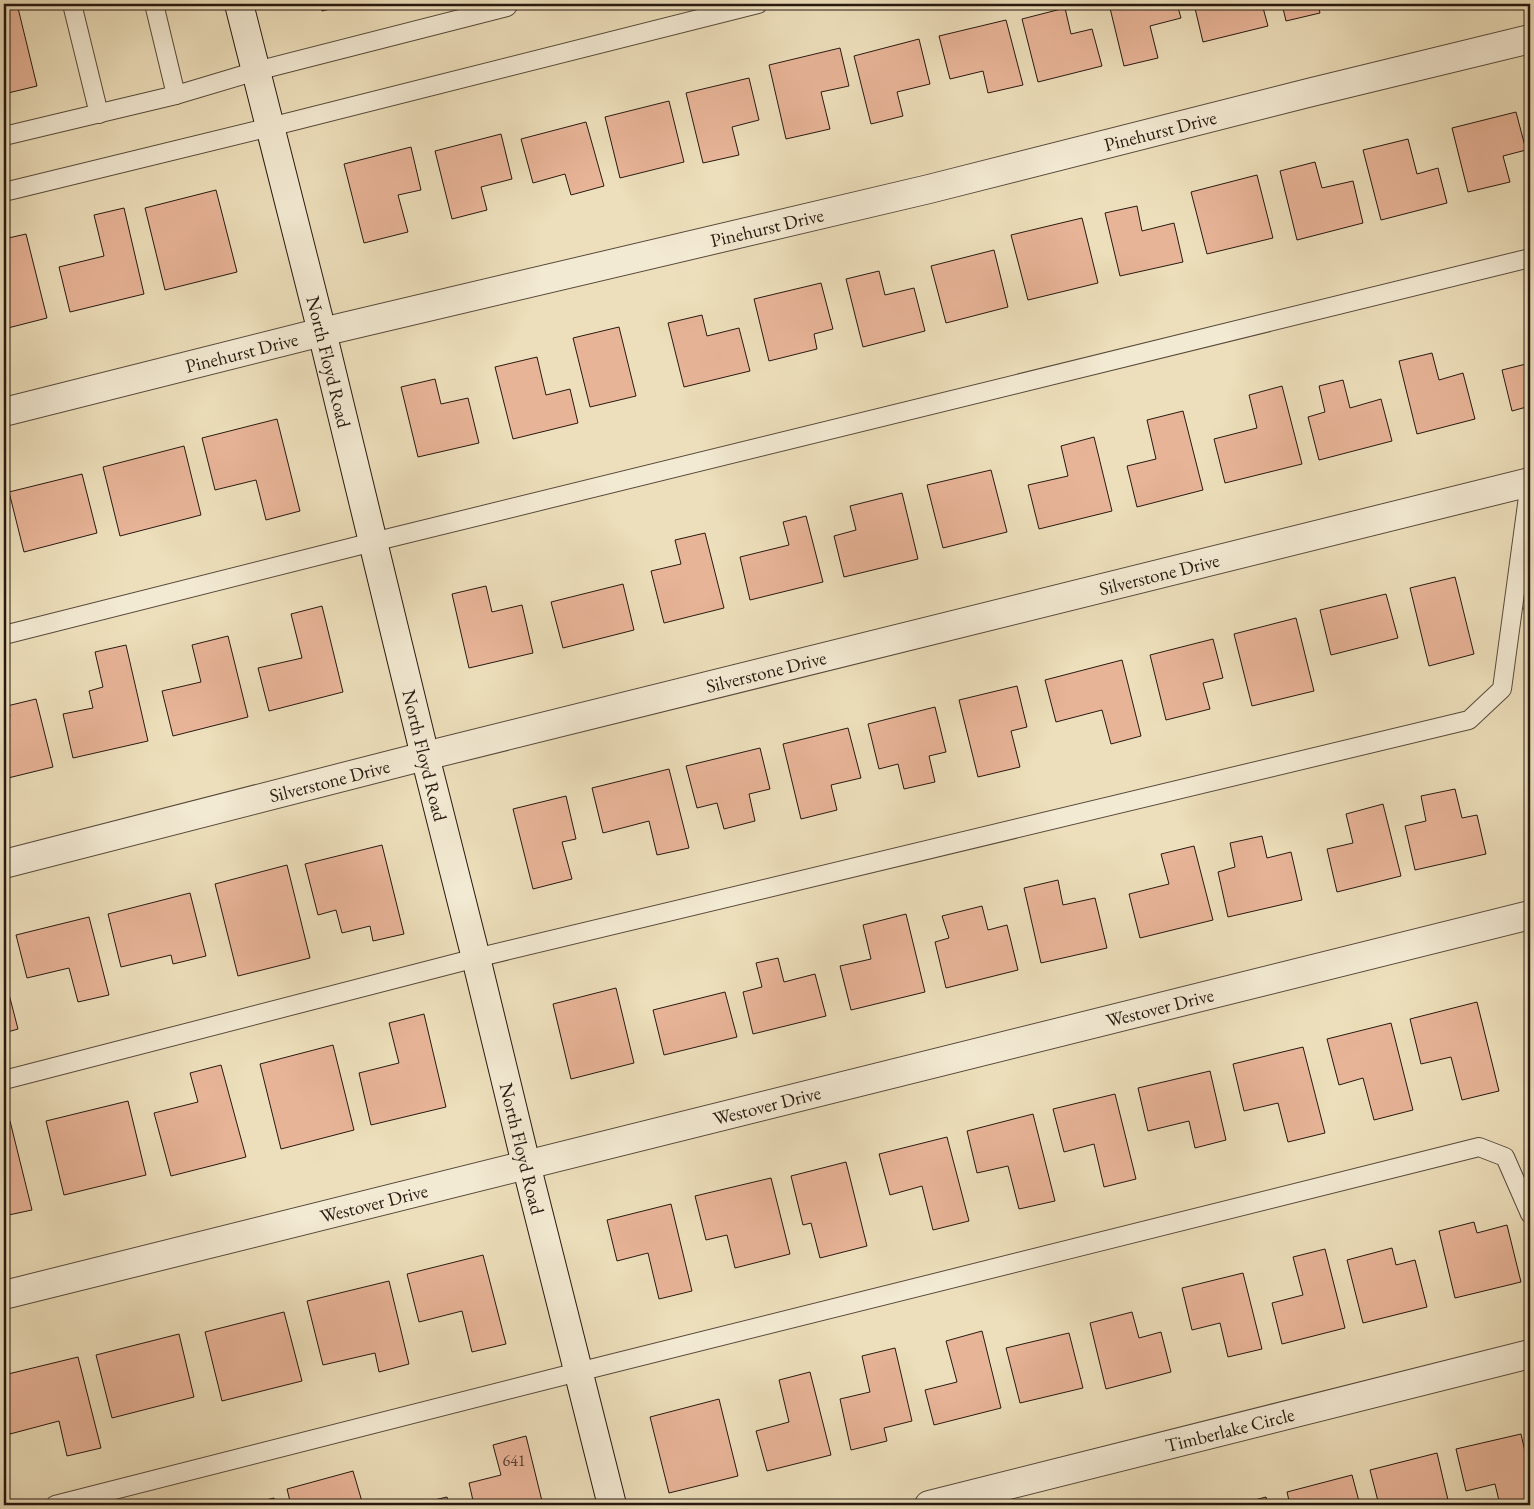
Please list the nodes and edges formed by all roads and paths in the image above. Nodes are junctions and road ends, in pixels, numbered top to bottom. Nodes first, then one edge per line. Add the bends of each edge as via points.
1 (72, 4) edge
2 (154, 4) edge
3 (239, 4) edge
4 (509, 4) edge
5 (758, 4) edge
6 (1530, 39) edge
7 (256, 71) junction
8 (176, 95) junction
9 (99, 114) junction
10 (270, 127) junction
11 (4, 136) edge
12 (4, 192) edge
13 (1530, 258) edge
14 (322, 332) junction
15 (4, 412) edge
16 (1530, 482) edge
17 (373, 542) junction
18 (4, 635) edge
19 (425, 756) junction
20 (4, 864) edge
21 (1530, 915) edge
22 (476, 958) junction
23 (4, 1080) edge
24 (526, 1164) junction
25 (1530, 1214) edge
26 (4, 1295) edge
27 (1530, 1354) edge
28 (578, 1372) junction
29 (55, 1505) edge
30 (612, 1505) edge
31 (929, 1505) edge

1 - 9 lane
2 - 8 lane
3 - 7 street, North Floyd Road
4 - 7 lane
5 - 10 lane
6 - 14 street, Pinehurst Drive via 919,192
7 - 8 lane
7 - 10 street, North Floyd Road
8 - 9 lane
9 - 11 lane
10 - 12 lane
10 - 14 street, North Floyd Road
13 - 17 lane
14 - 15 street, Pinehurst Drive
14 - 17 street, North Floyd Road
16 - 19 street, Silverstone Drive
16 - 22 lane via 1502,689 1469,720
17 - 18 lane
17 - 19 street, North Floyd Road
19 - 20 street, Silverstone Drive
19 - 22 street, North Floyd Road
21 - 24 street, Westover Drive
22 - 23 lane
22 - 24 street, North Floyd Road
24 - 26 street, Westover Drive
24 - 28 street, North Floyd Road
25 - 28 lane via 1505,1157 1479,1147
27 - 31 street, Timberlake Circle
28 - 29 lane
28 - 30 street, North Floyd Road

